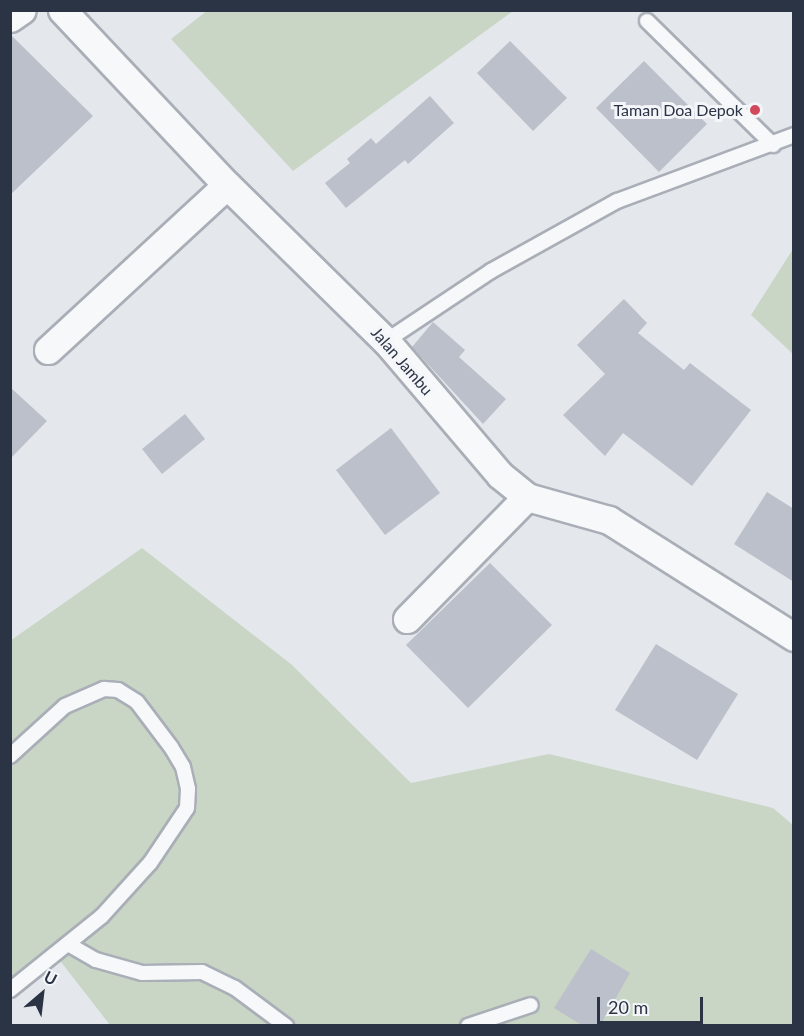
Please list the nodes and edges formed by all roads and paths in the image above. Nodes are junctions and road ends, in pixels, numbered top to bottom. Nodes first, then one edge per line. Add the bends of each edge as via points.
1 (22, 10) edge
2 (62, 10) edge
3 (10, 18) edge
4 (647, 21) dead end
5 (794, 135) edge
6 (773, 145) junction
7 (227, 185) junction
8 (386, 341) junction
9 (48, 350) dead end
10 (527, 497) junction
11 (407, 619) dead end
12 (794, 637) edge
13 (10, 756) edge
14 (68, 944) junction
15 (10, 990) edge
16 (531, 1005) dead end
17 (286, 1026) edge
18 (468, 1026) edge

1 - 3 street
2 - 7 street, Jalan Jambu
4 - 6 lane
5 - 6 lane
6 - 8 lane via 617,201 491,271
7 - 8 street, Jalan Jambu
7 - 9 street
8 - 10 street, Jalan Jambu via 500,475
10 - 11 street
10 - 12 street, Jalan Jambu via 609,520
13 - 14 lane via 65,706 95,692 118,690 137,702 183,767 187,808 172,836 102,916
14 - 15 lane
14 - 17 lane via 96,960 142,973 202,972 235,988
16 - 18 lane

